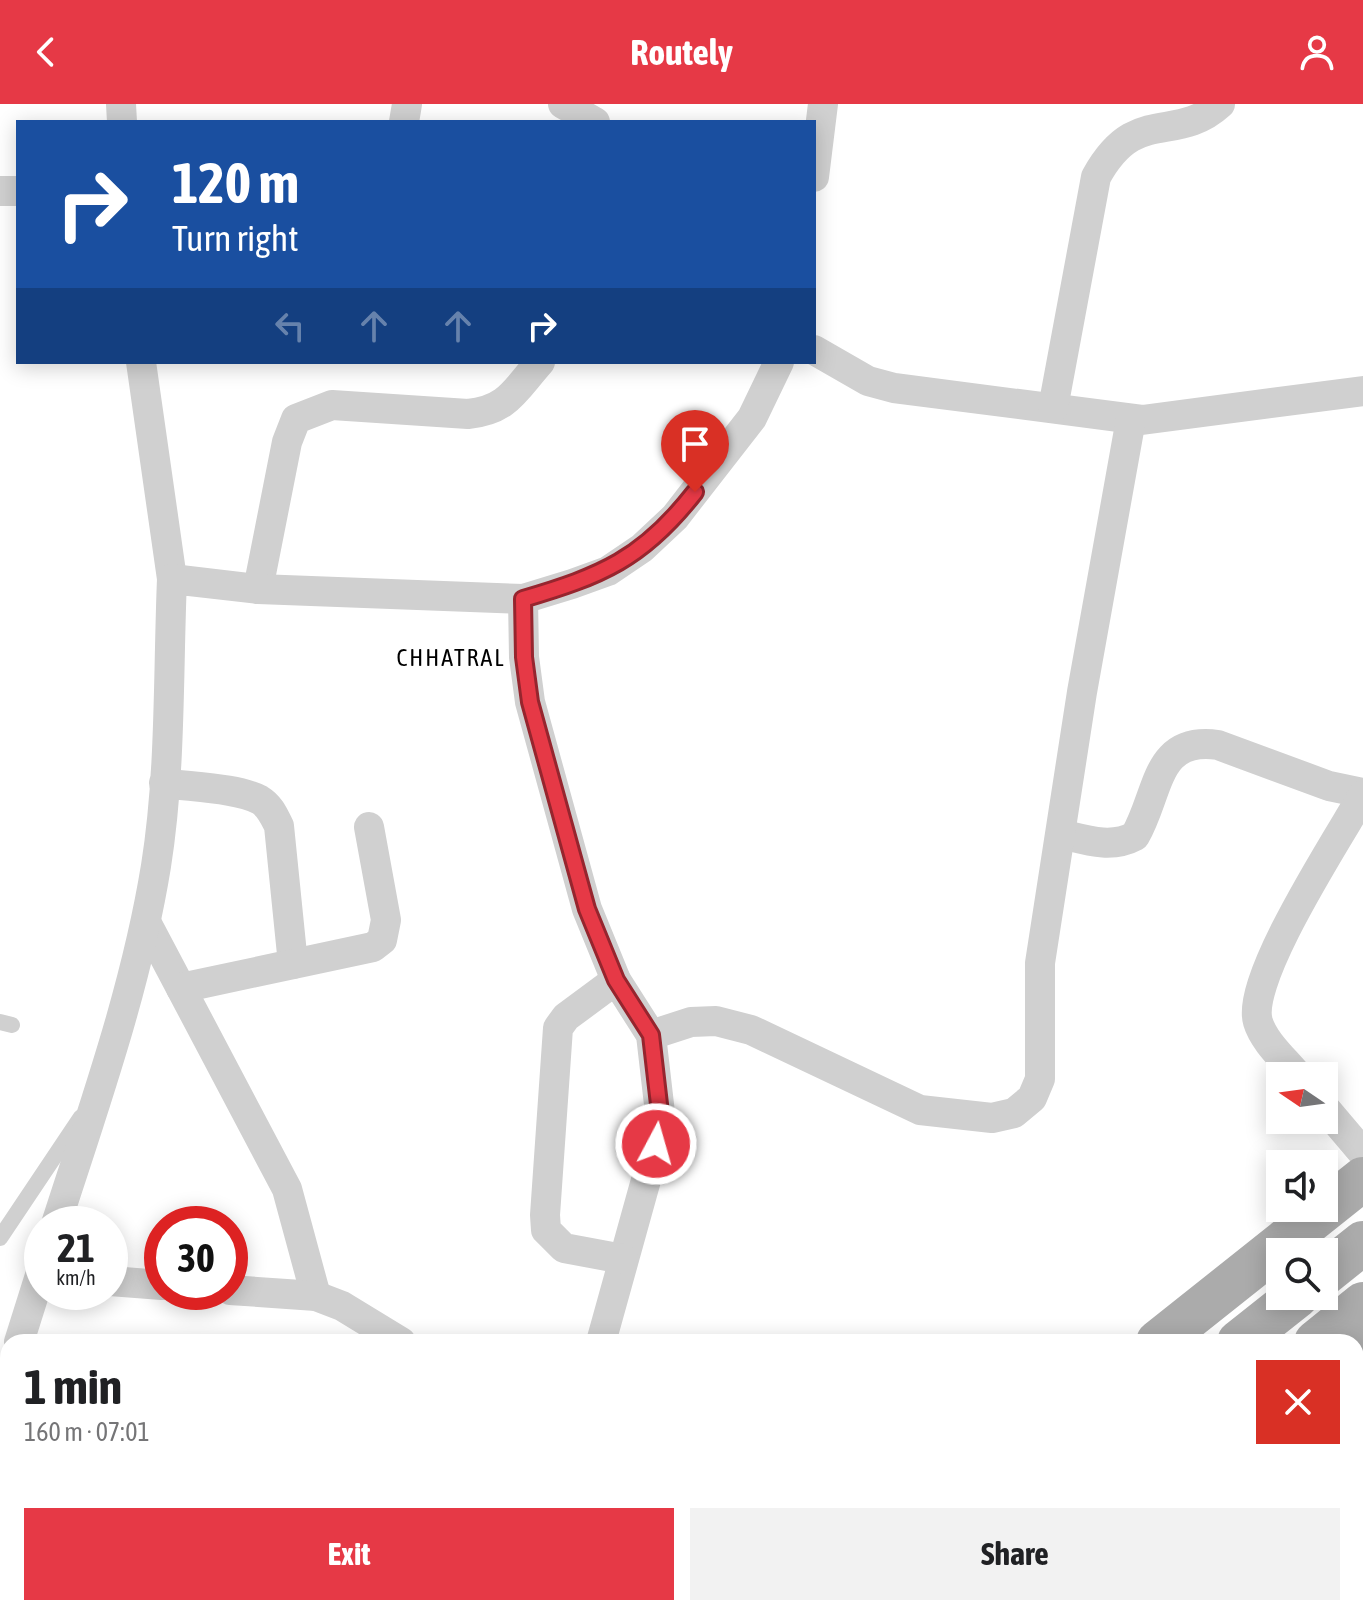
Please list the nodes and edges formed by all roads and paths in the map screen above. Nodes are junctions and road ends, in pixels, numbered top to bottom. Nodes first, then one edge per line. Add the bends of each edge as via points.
1 (563, 104) edge
2 (823, 104) edge
3 (1220, 104) edge
4 (591, 120) edge
5 (816, 161) edge
6 (816, 351) edge
7 (141, 364) edge
8 (538, 364) edge
9 (778, 364) edge
10 (1363, 391) edge
11 (1053, 408) junction
12 (1131, 419) junction
13 (172, 579) junction
14 (258, 589) junction
15 (523, 599) junction
16 (164, 783) junction
17 (1363, 794) edge
18 (369, 827) dead end
19 (1061, 834) junction
20 (146, 922) junction
21 (293, 964) junction
22 (616, 980) junction
23 (181, 988) junction
24 (651, 1035) junction
25 (1286, 1062) edge
26 (99, 1091) junction
27 (1338, 1124) edge
28 (1363, 1153) edge
29 (1363, 1179) edge
30 (62, 1206) edge
31 (0, 1238) edge
32 (1363, 1243) edge
33 (623, 1259) junction
34 (1338, 1263) edge
35 (248, 1291) edge
36 (316, 1296) junction
37 (1363, 1304) edge
38 (29, 1310) edge
39 (1279, 1310) edge
40 (22, 1334) edge
41 (388, 1334) edge
42 (603, 1334) edge
43 (1168, 1334) edge
44 (1249, 1334) edge
45 (1326, 1334) edge

1 - 4 street
2 - 5 street
3 - 11 street via 1207,114 1143,110 1126,121 1105,152
6 - 11 street via 868,381 894,388
7 - 13 street
8 - 14 street via 504,405 489,412 332,405 296,419
9 - 15 street via 752,418 675,517 642,548 608,571
10 - 12 street via 1178,418
11 - 12 street
12 - 19 street
13 - 14 street
13 - 16 street
14 - 15 street
15 - 22 street via 530,702 591,923
16 - 20 street
16 - 21 street via 249,796 272,811 279,826
17 - 19 street via 1199,742 1177,749 1166,762 1135,836 1123,843 1101,843
17 - 25 street via 1267,965 1257,996 1257,1020
18 - 21 street via 386,920 382,940 373,947
19 - 24 street via 1040,963 1040,1079 1032,1098 1014,1113 992,1118 920,1110 751,1030 716,1021 691,1022
20 - 23 street
20 - 26 street
21 - 23 street
22 - 24 street
22 - 33 street via 558,1028 545,1215 546,1230 564,1248
23 - 36 street via 287,1189
24 - 33 street via 660,1113
26 - 30 street
26 - 31 lane
27 - 28 street
29 - 43 main road
32 - 34 main road
33 - 42 street
35 - 36 street
36 - 41 street
37 - 45 main road
38 - 40 street
39 - 44 main road

